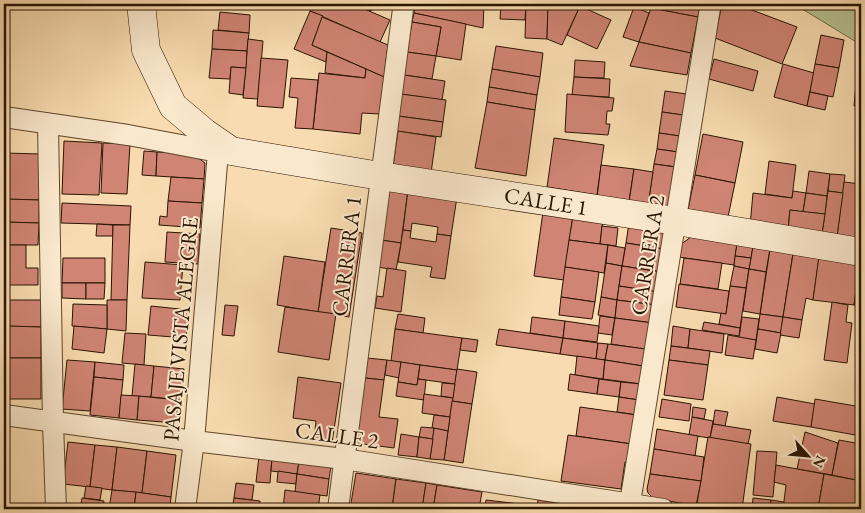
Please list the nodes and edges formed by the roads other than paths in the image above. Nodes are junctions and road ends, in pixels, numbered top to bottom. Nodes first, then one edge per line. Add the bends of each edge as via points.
1 (141, 4) edge
2 (710, 8) dead end
3 (403, 9) dead end
4 (4, 116) edge
5 (48, 124) junction
6 (225, 152) junction
7 (380, 176) junction
8 (676, 221) junction
9 (861, 252) edge
10 (4, 415) edge
11 (53, 423) junction
12 (194, 442) junction
13 (344, 459) junction
14 (630, 506) edge
15 (56, 509) edge
16 (185, 509) edge
17 (338, 509) edge
18 (663, 509) edge

1 - 6 street via 146,50 173,106
2 - 8 street, CARRERA 2
3 - 7 street, CARRERA 1
4 - 5 street
5 - 6 street
5 - 11 street
6 - 7 street, CALLE 1
6 - 12 street, PASAJE VISTA ALEGRE
7 - 8 street, CALLE 1
7 - 13 street, CARRERA 1
8 - 9 street, CALLE 1
8 - 14 street, CARRERA 2
10 - 11 street, CALLE 2
11 - 12 street, CALLE 2
11 - 15 street
12 - 13 street, CALLE 2
12 - 16 street, PASAJE VISTA ALEGRE
13 - 14 street, CALLE 2
13 - 17 street, CARRERA 1
14 - 18 street, CALLE 2

